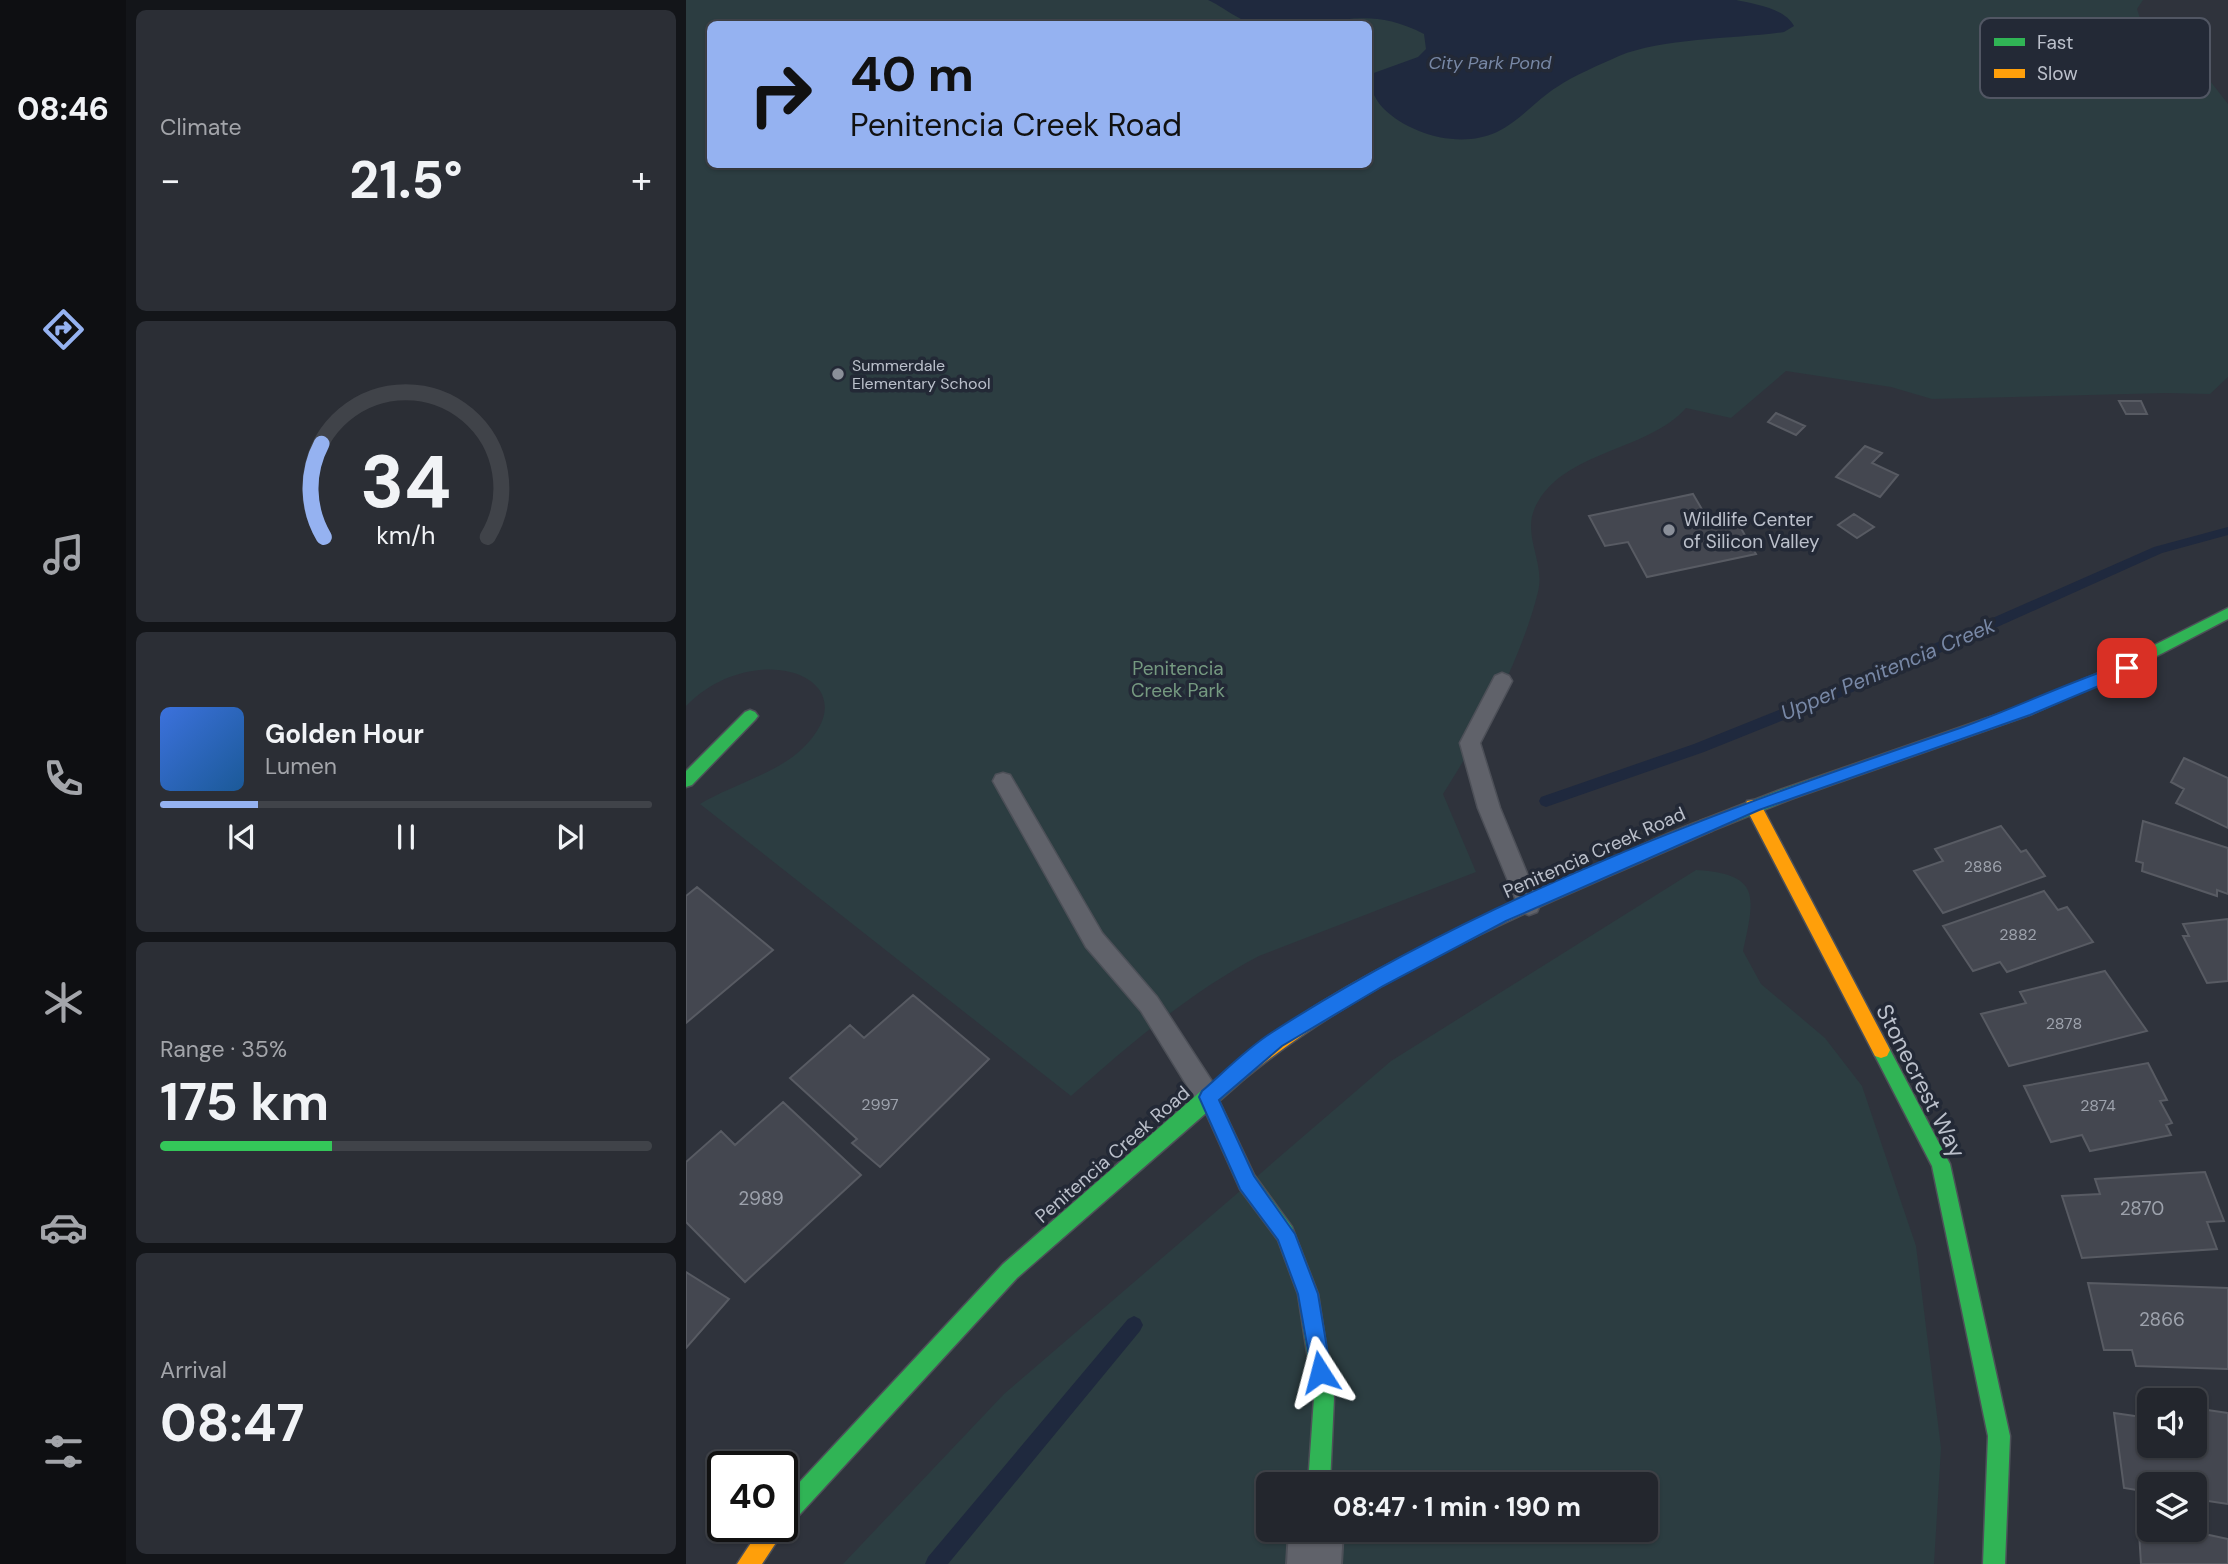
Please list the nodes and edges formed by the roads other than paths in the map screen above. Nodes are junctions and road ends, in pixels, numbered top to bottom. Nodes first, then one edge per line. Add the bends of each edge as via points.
1 (2228, 613) edge
2 (1502, 681) dead end
3 (750, 716) dead end
4 (686, 781) edge
5 (1003, 781) dead end
6 (1753, 806) junction
7 (1529, 905) junction
8 (1208, 1097) junction
9 (1320, 1472) edge
10 (798, 1500) edge
11 (764, 1542) edge
12 (1315, 1542) edge
13 (748, 1564) edge
14 (1314, 1564) edge
15 (1994, 1564) edge

1 - 6 street, Penitencia Creek Road via 2127,668 2025,711
2 - 7 lane via 1471,743 1489,808
3 - 4 street
5 - 8 lane via 1094,940 1149,1004
6 - 7 street, Penitencia Creek Road
6 - 15 street, Stonecrest Way via 1941,1164 1998,1436
7 - 8 street, Penitencia Creek Road via 1376,981 1275,1041
8 - 9 street via 1247,1182 1285,1234 1308,1294 1324,1398
8 - 10 street, Penitencia Creek Road via 1010,1271
11 - 13 street
12 - 14 street

